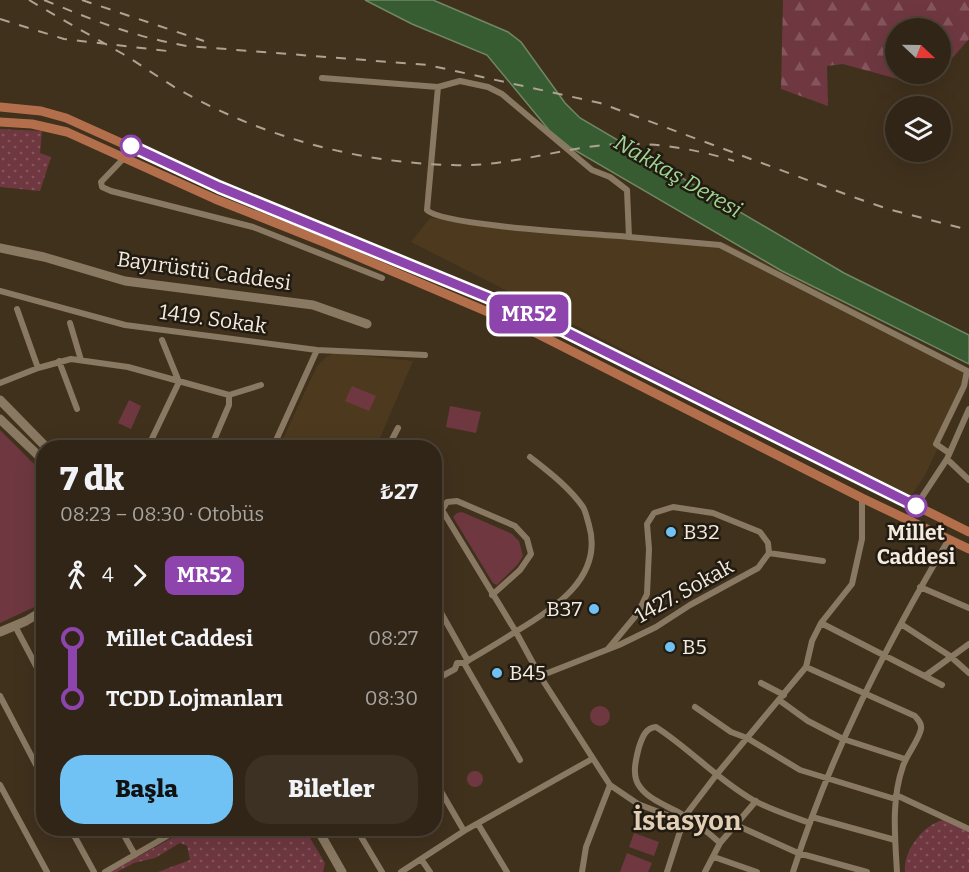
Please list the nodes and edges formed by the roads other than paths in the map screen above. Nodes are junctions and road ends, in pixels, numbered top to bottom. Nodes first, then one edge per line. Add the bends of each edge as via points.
1 (322, 78) dead end
2 (438, 87) junction
3 (0, 107) edge
4 (0, 122) edge
5 (131, 146) junction
6 (125, 157) junction
7 (629, 237) junction
8 (0, 248) edge
9 (382, 278) dead end
10 (0, 291) edge
11 (17, 309) dead end
12 (70, 323) dead end
13 (367, 324) dead end
14 (162, 340) dead end
15 (317, 350) junction
16 (425, 355) dead end
17 (81, 360) junction
18 (59, 361) junction
19 (38, 368) junction
20 (179, 382) junction
21 (0, 383) edge
22 (261, 385) dead end
23 (229, 395) junction
24 (1, 401) edge
25 (76, 409) dead end
26 (969, 410) edge
27 (0, 413) edge
28 (0, 419) edge
29 (398, 428) dead end
30 (39, 440) edge
31 (151, 440) edge
32 (214, 440) edge
33 (276, 440) edge
34 (392, 440) edge
35 (36, 444) edge
36 (36, 454) edge
37 (948, 456) junction
38 (530, 457) dead end
39 (969, 480) edge
40 (862, 498) junction
41 (916, 506) junction
42 (956, 525) junction
43 (969, 532) edge
44 (948, 539) junction
45 (969, 549) edge
46 (769, 553) junction
47 (823, 561) dead end
48 (921, 587) junction
49 (492, 595) junction
50 (969, 608) edge
51 (36, 614) edge
52 (442, 616) edge
53 (821, 623) junction
54 (901, 624) junction
55 (15, 626) junction
56 (0, 632) edge
57 (516, 632) junction
58 (969, 644) edge
59 (608, 649) junction
60 (884, 655) junction
61 (950, 656) junction
62 (466, 662) junction
63 (36, 666) edge
64 (806, 667) junction
65 (969, 673) edge
66 (442, 676) edge
67 (540, 676) junction
68 (925, 676) junction
69 (761, 683) dead end
70 (942, 685) dead end
71 (864, 694) junction
72 (0, 696) edge
73 (781, 698) junction
74 (695, 707) dead end
75 (747, 738) junction
76 (843, 739) junction
77 (592, 759) junction
78 (905, 759) junction
79 (520, 760) dead end
80 (36, 765) edge
81 (717, 774) junction
82 (826, 778) junction
83 (0, 785) edge
84 (610, 785) junction
85 (442, 793) edge
86 (895, 797) junction
87 (756, 801) junction
88 (685, 816) junction
89 (677, 819) dead end
90 (811, 820) junction
91 (478, 824) junction
92 (736, 825) junction
93 (969, 829) edge
94 (465, 831) junction
95 (74, 836) edge
96 (124, 836) edge
97 (160, 836) edge
98 (321, 836) edge
99 (361, 836) edge
100 (896, 840) junction
101 (720, 843) junction
102 (798, 853) junction
103 (135, 855) junction
104 (714, 857) junction
105 (421, 859) junction
106 (336, 862) junction
107 (47, 872) edge
108 (94, 872) edge
109 (105, 872) edge
110 (333, 872) edge
111 (342, 872) edge
112 (382, 872) edge
113 (401, 872) edge
114 (430, 872) edge
115 (507, 872) edge
116 (582, 872) edge
117 (667, 872) edge
118 (705, 872) edge
119 (757, 872) edge
120 (793, 872) edge
121 (867, 872) edge
122 (897, 872) edge

1 - 2 street
2 - 7 street via 460,81 502,94 592,170 619,183 627,190
2 - 7 street via 428,213 477,224
3 - 5 main road via 66,118
4 - 6 main road via 59,129
5 - 6 main road
5 - 41 main road via 219,187 538,318
6 - 9 street via 101,182 102,187 253,227
6 - 40 main road via 215,199 528,330
7 - 37 street via 720,245 967,371 936,444
8 - 13 street, Bayırüstü Caddesi via 126,281 313,305
10 - 15 street, 1419. Sokak via 125,324
11 - 19 street
12 - 17 street
14 - 20 street
15 - 16 street, 1419. Sokak
15 - 33 street
17 - 18 street
17 - 20 street
18 - 19 street
18 - 25 street
19 - 21 street
20 - 23 street
20 - 31 street
22 - 23 street
23 - 32 street via 229,405
24 - 30 street
26 - 37 street
27 - 35 street
28 - 36 street
29 - 34 street
37 - 39 street
37 - 41 street
38 - 57 street via 567,487 585,509 593,538 590,560 580,580 566,597
40 - 44 main road
40 - 53 street via 862,539 852,584
41 - 42 main road
42 - 43 main road
42 - 44 main road
44 - 45 main road
44 - 48 street
46 - 47 street
46 - 59 street, 1427. Sokak via 758,568 656,627
46 - 59 street, 1427. Sokak via 768,543 760,532 713,513 673,507 654,513 646,524 647,593 638,613
48 - 50 street
48 - 54 street
49 - 49 street via 442,510 447,502 457,501 515,526 527,539 531,554 527,562
49 - 57 street
51 - 55 street
52 - 62 street
53 - 60 street
53 - 64 street
54 - 60 street
54 - 61 street
55 - 56 street
55 - 63 street
57 - 62 street
57 - 67 street
58 - 61 street
59 - 67 street, 1427. Sokak
60 - 68 street
60 - 71 street
61 - 65 street
61 - 68 street
62 - 66 street via 461,670
62 - 79 street
64 - 71 street
64 - 73 street
67 - 77 street
68 - 70 street
69 - 73 street
71 - 76 street
71 - 78 street via 915,716 920,723 921,729
72 - 80 street
73 - 75 street
73 - 76 street via 808,721
74 - 75 street via 731,732
75 - 81 street
75 - 82 street via 786,763
76 - 78 street
76 - 82 street
77 - 84 street
77 - 91 street
78 - 86 street
81 - 87 street
81 - 88 street
81 - 88 street via 656,727 643,736 636,758 639,787
82 - 86 street
82 - 90 street
83 - 107 street
84 - 89 street via 638,804
84 - 116 street via 586,847
85 - 94 street
86 - 93 street
86 - 100 street
87 - 90 street
87 - 92 street
88 - 101 street
88 - 117 street
90 - 100 street
90 - 102 street
91 - 94 street
91 - 115 street
92 - 101 street
92 - 102 street
94 - 105 street
95 - 108 street
96 - 103 street
97 - 103 street
98 - 106 street
99 - 112 street
100 - 122 street
101 - 104 street
102 - 120 street
102 - 121 street
103 - 109 street
104 - 118 street
104 - 119 street
105 - 113 street
105 - 114 street
106 - 110 street
106 - 111 street

